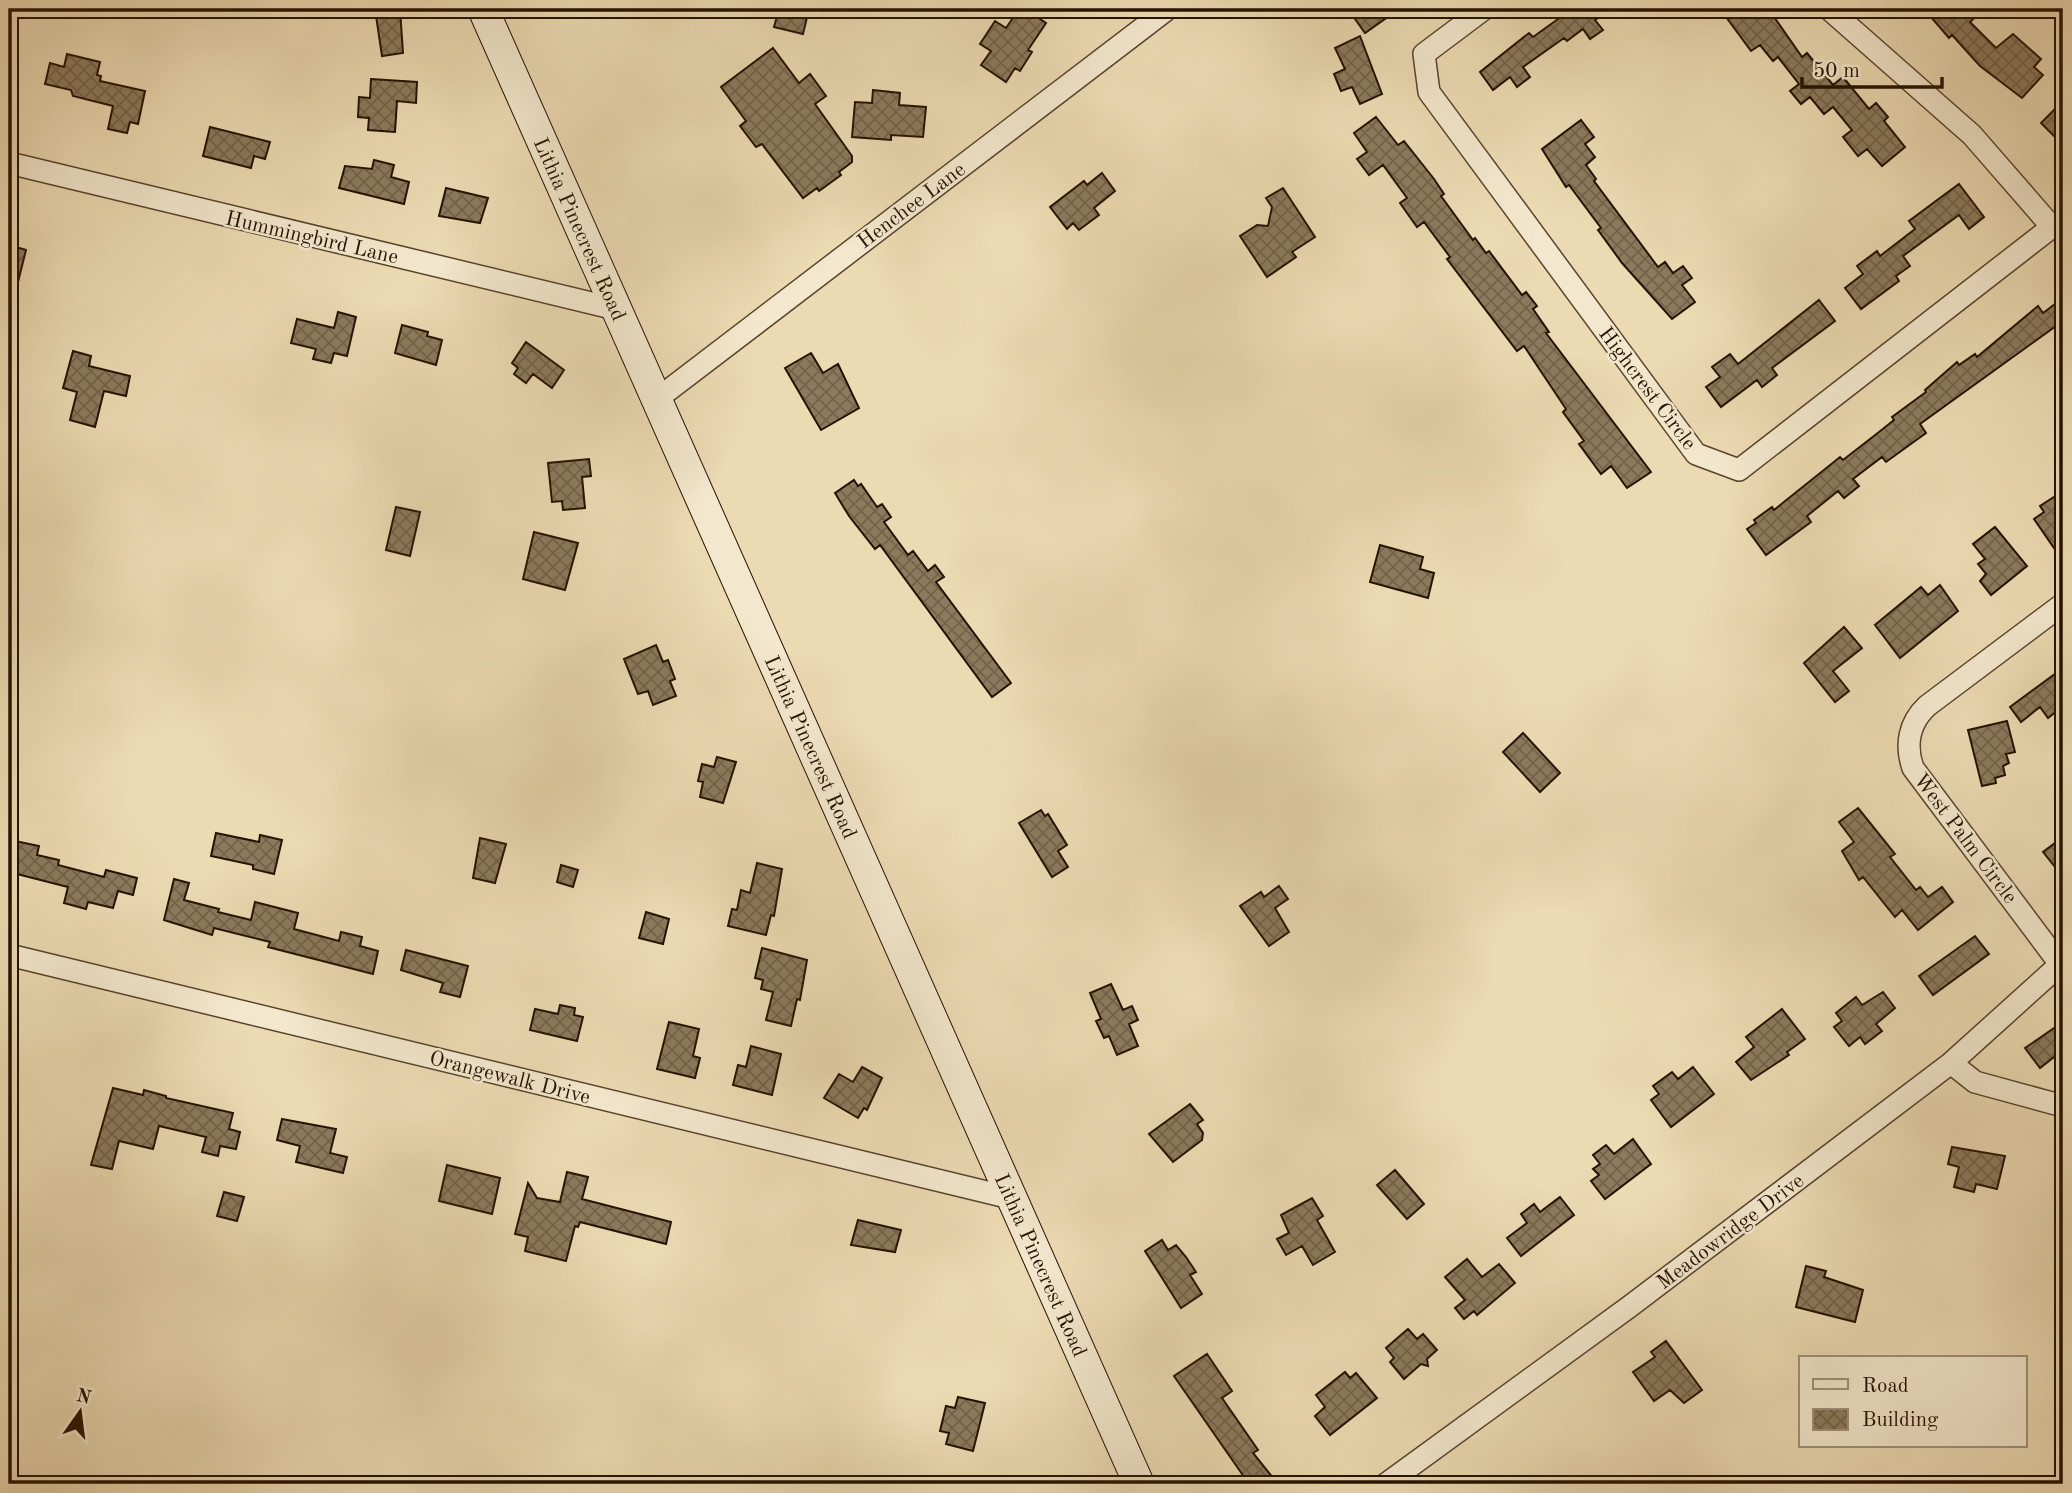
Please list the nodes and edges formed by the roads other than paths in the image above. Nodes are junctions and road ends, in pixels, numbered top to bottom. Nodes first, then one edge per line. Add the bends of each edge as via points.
1 (483, 9) edge
2 (1483, 9) edge
3 (1829, 9) edge
4 (1165, 11) dead end
5 (9, 163) edge
6 (2058, 224) edge
7 (615, 309) junction
8 (657, 399) junction
9 (2063, 604) edge
10 (9, 955) edge
11 (2062, 963) edge
12 (1951, 1063) junction
13 (2063, 1106) edge
14 (1011, 1198) junction
15 (1139, 1484) edge
16 (1386, 1484) edge

1 - 7 main road, Lithia Pinecrest Road
2 - 6 street, Highcrest Circle via 1424,54 1429,92 1696,454 1739,470
3 - 6 street, Highcrest Circle via 1972,135
4 - 8 street, Henchee Lane
5 - 7 street, Hummingbird Lane
7 - 8 main road, Lithia Pinecrest Road
8 - 14 main road, Lithia Pinecrest Road
9 - 11 street, West Palm Circle via 1927,706 1913,724 1908,747 1913,768
10 - 14 street, Orangewalk Drive
11 - 12 street, Meadowridge Drive
12 - 13 street via 1975,1082
12 - 16 street, Meadowridge Drive
14 - 15 main road, Lithia Pinecrest Road

